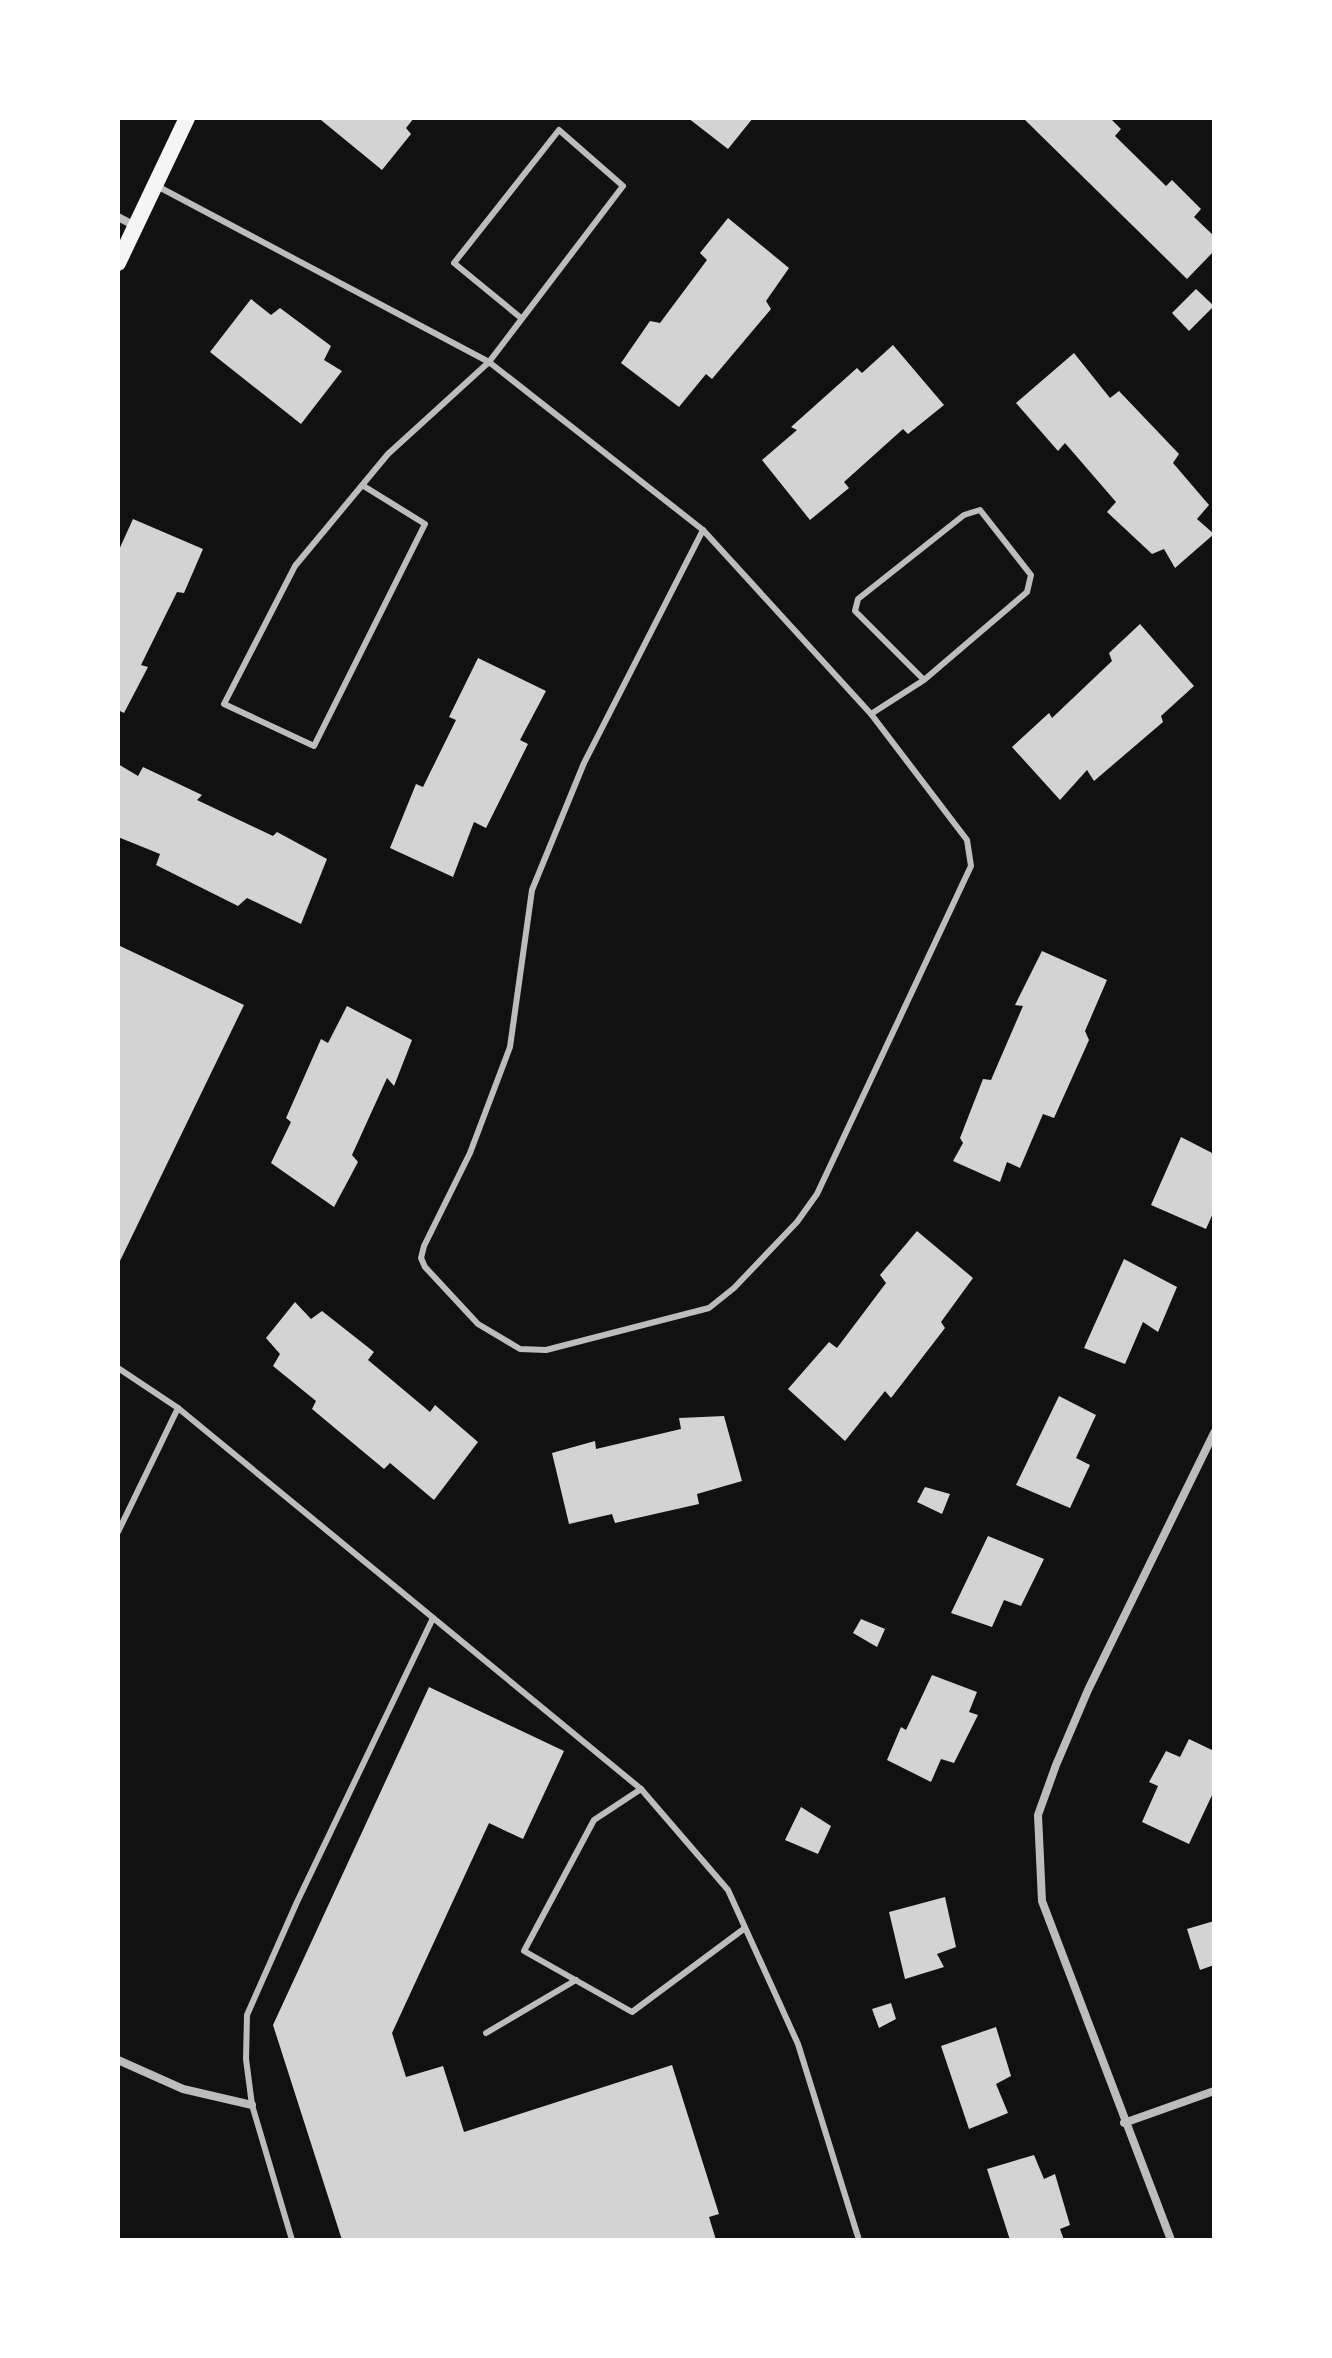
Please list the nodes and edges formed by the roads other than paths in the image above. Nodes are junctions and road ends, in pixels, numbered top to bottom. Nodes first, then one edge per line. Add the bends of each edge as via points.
1 (187, 118) edge
2 (157, 186) junction
3 (118, 217) edge
4 (136, 226) junction
5 (118, 263) edge
6 (521, 318) junction
7 (489, 362) junction
8 (362, 485) junction
9 (703, 530) junction
10 (924, 680) junction
11 (871, 714) junction
12 (118, 1368) edge
13 (178, 1408) junction
14 (1214, 1433) edge
15 (118, 1532) edge
16 (433, 1618) junction
17 (641, 1789) junction
18 (745, 1928) junction
19 (576, 1980) junction
20 (486, 2033) dead end
21 (118, 2060) edge
22 (1214, 2091) edge
23 (252, 2105) junction
24 (1124, 2123) junction
25 (292, 2240) edge
26 (859, 2240) edge
27 (1171, 2240) edge

1 - 2 main road
2 - 4 main road
2 - 7 lane
3 - 4 street
4 - 5 main road
6 - 6 lane via 623,186 559,130 454,263
6 - 7 lane
7 - 8 lane via 388,454
7 - 9 lane
8 - 8 lane via 425,524 314,746 224,704 295,566
9 - 11 lane
9 - 11 lane via 584,763 532,890 510,1047 470,1153 424,1246 425,1267 478,1324 520,1349 546,1350 709,1308 787,1233 817,1194 971,866 967,840
10 - 10 lane via 855,611 858,599 964,515 980,510 1031,575 1027,592
10 - 11 lane
12 - 13 lane
13 - 15 lane
13 - 16 lane
14 - 24 street via 1088,1690 1038,1815 1042,1901
16 - 17 lane
16 - 23 lane via 247,2015
17 - 18 lane via 728,1890
17 - 19 lane via 594,1820 524,1951
18 - 19 lane via 632,2012
18 - 26 lane via 798,2044
19 - 20 lane
21 - 23 street via 183,2089
22 - 24 street
23 - 25 lane
24 - 27 street

